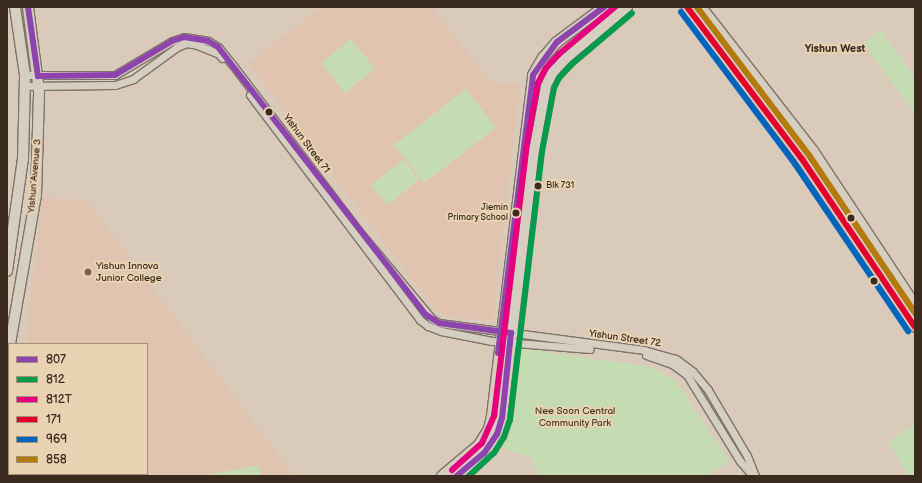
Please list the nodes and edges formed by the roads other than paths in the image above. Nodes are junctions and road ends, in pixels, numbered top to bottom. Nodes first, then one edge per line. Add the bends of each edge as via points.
1 (15, 7) edge
2 (28, 7) edge
3 (604, 7) edge
4 (627, 7) edge
5 (687, 7) edge
6 (702, 7) edge
7 (127, 69) junction
8 (133, 79) junction
9 (25, 80) junction
10 (38, 81) junction
11 (7, 271) edge
12 (915, 305) edge
13 (915, 327) edge
14 (500, 337) junction
15 (511, 338) junction
16 (10, 343) edge
17 (442, 476) edge
18 (457, 476) edge
19 (754, 476) edge

1 - 9 main road, Yishun Avenue 3
2 - 10 main road, Yishun Avenue 3
3 - 14 main road via 557,42 533,75
4 - 15 main road via 565,58 552,72 546,86 534,151
5 - 13 main road via 802,159
6 - 12 main road via 813,152
7 - 8 street
7 - 10 street, Yishun Street 71 via 115,75
7 - 14 street, Yishun Street 71 via 184,37 208,41 218,47 425,314 439,323
8 - 10 street, Yishun Street 71 via 115,85
8 - 14 street, Yishun Street 71 via 176,47 186,44 197,45 219,54 420,320 440,331
9 - 10 street, Yishun Street 71
9 - 11 main road, Yishun Avenue 3 via 22,169
10 - 16 main road, Yishun Avenue 3 via 36,195
14 - 15 street, Yishun Street 72
14 - 17 main road via 496,392 489,429 475,449
15 - 18 main road via 502,418 497,434 484,453
15 - 19 street, Yishun Street 72 via 625,347 655,352 676,359 693,372 708,390 747,456

